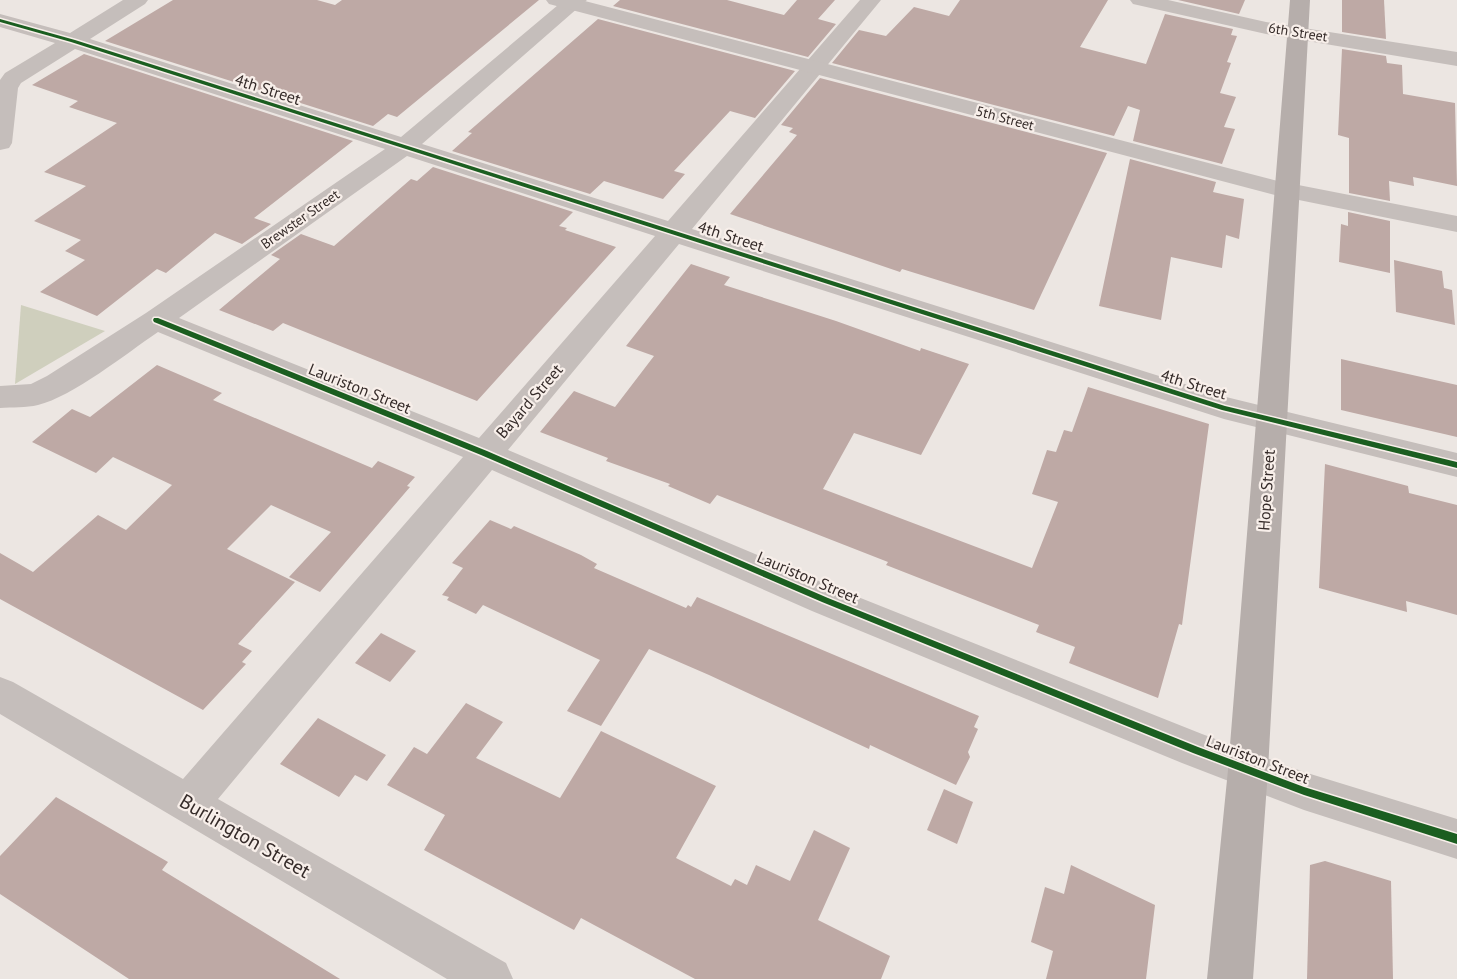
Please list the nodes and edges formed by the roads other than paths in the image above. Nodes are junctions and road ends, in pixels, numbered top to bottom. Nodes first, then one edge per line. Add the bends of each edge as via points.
1 (138, 0) edge
2 (871, 0) edge
3 (1140, 0) edge
4 (1300, 0) edge
5 (569, 1) edge
6 (0, 20) edge
7 (1298, 32) junction
8 (73, 41) junction
9 (1457, 59) edge
10 (813, 68) junction
11 (0, 143) edge
12 (404, 147) junction
13 (1288, 191) junction
14 (1457, 224) edge
15 (675, 232) junction
16 (156, 320) junction
17 (0, 397) edge
18 (1270, 418) junction
19 (484, 453) junction
20 (1457, 465) edge
21 (0, 694) edge
22 (1248, 770) junction
23 (189, 803) junction
24 (1457, 839) edge
25 (490, 979) edge
26 (1230, 979) edge

1 - 8 street
2 - 10 street, Bayard Street
3 - 7 street, 6th Street
4 - 7 main road, Hope Street
5 - 10 street, 5th Street
5 - 12 street, Brewster Street
6 - 8 street, 4th Street
7 - 9 street, 6th Street
7 - 13 main road, Hope Street
8 - 11 street via 13,78 6,88
8 - 12 street, 4th Street
10 - 13 street, 5th Street
10 - 15 street, Bayard Street
12 - 15 street, 4th Street
12 - 16 street, Brewster Street
13 - 14 street, 5th Street
13 - 18 main road, Hope Street
15 - 18 street, 4th Street via 1224,408
15 - 19 street, Bayard Street
16 - 17 street, Brewster Street via 58,384 35,395
16 - 19 street, Lauriston Street
18 - 20 street, 4th Street
18 - 22 main road, Hope Street
19 - 22 street, Lauriston Street via 825,600
19 - 23 street, Bayard Street
21 - 23 street, Burlington Street
22 - 24 street, Lauriston Street
22 - 26 main road, Hope Street
23 - 25 street, Burlington Street

